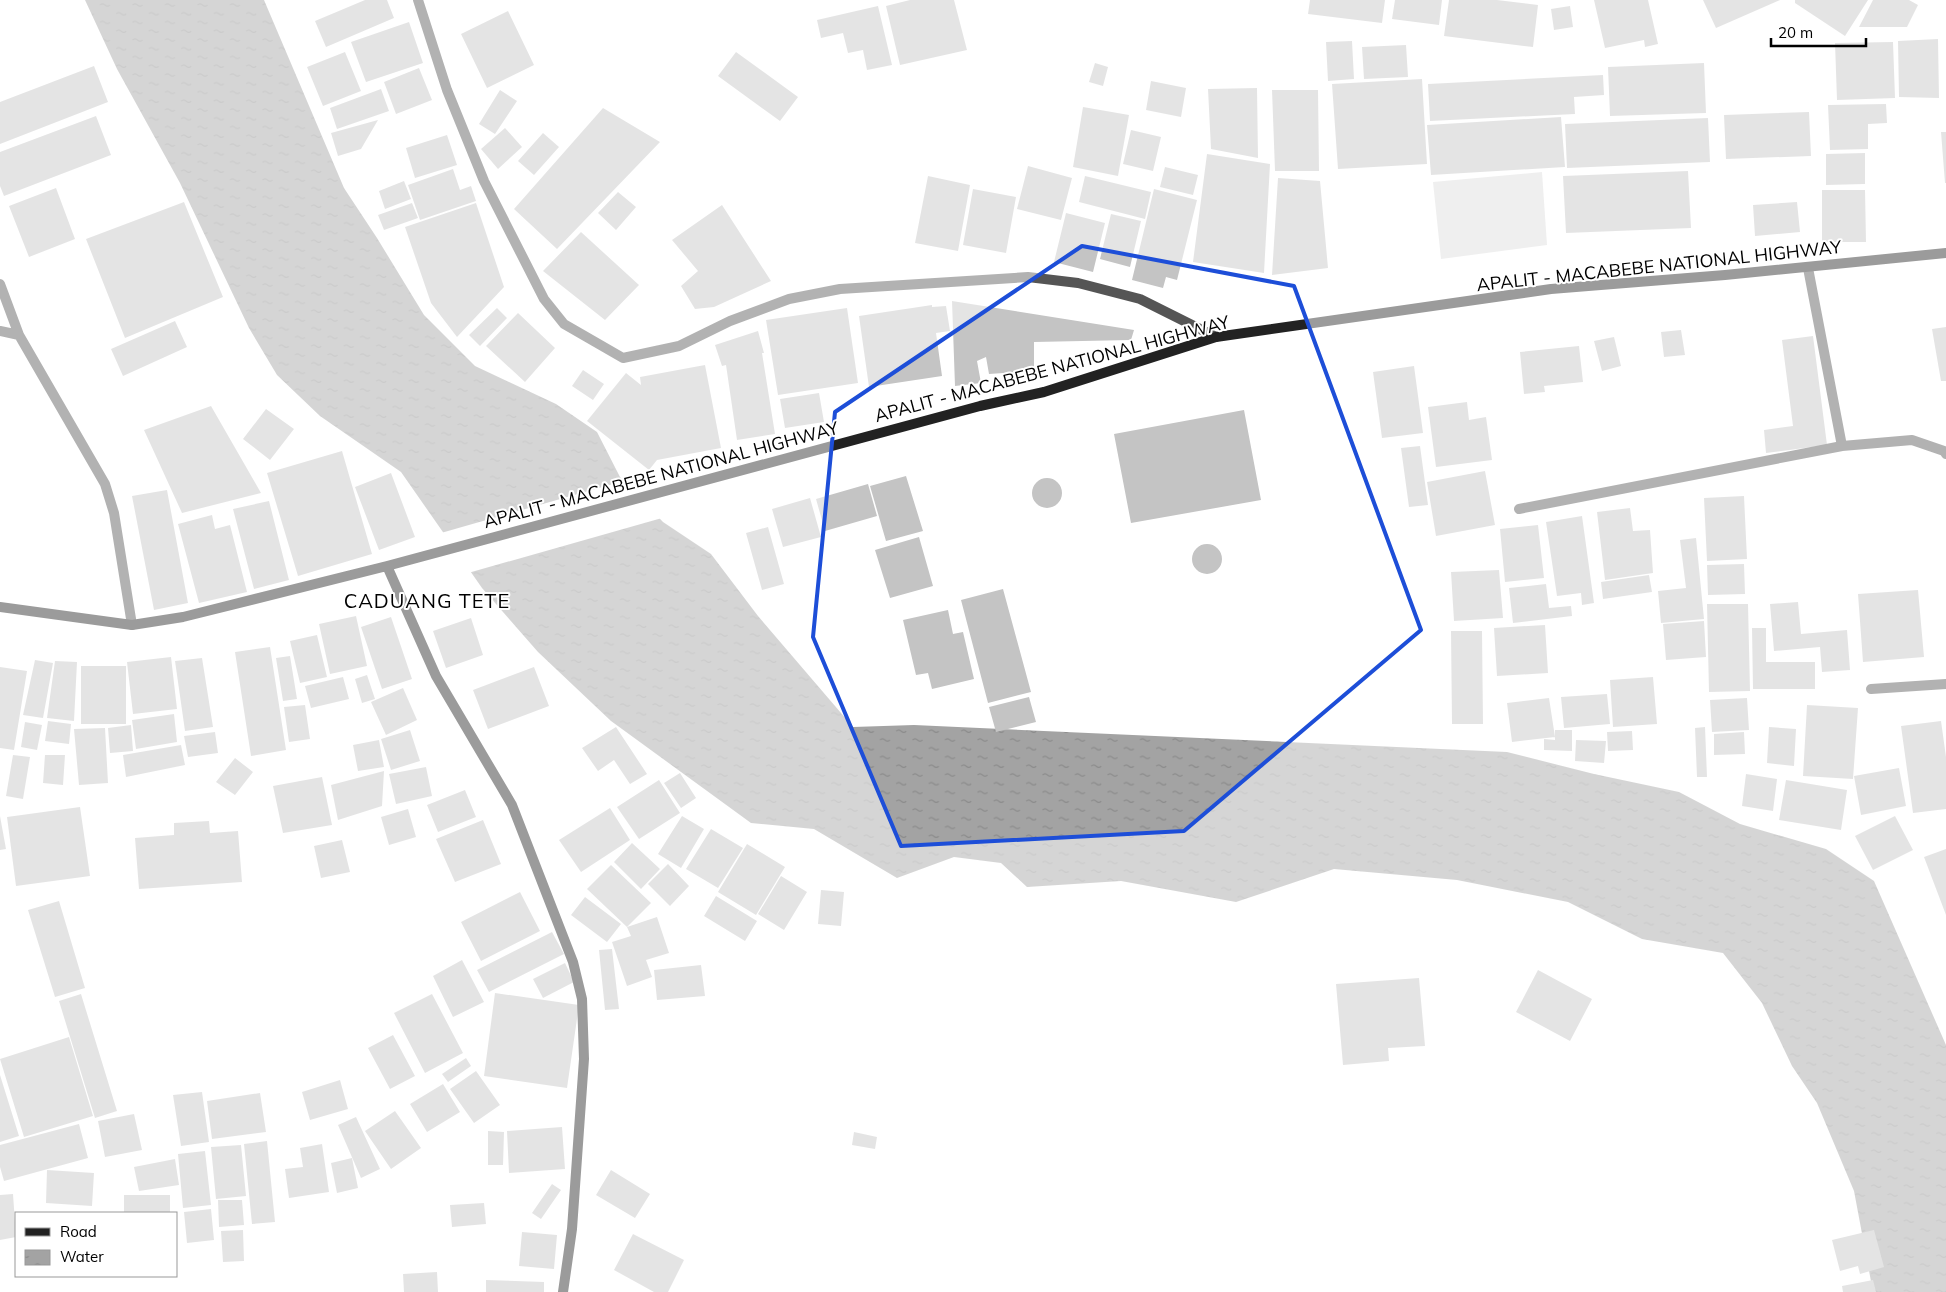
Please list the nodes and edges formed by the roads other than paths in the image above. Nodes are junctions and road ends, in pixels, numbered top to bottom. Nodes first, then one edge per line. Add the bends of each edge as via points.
1 (418, 0) edge
2 (1946, 253) edge
3 (1808, 268) junction
4 (0, 284) edge
5 (0, 331) edge
6 (19, 335) junction
7 (1216, 337) junction
8 (1842, 446) junction
9 (1946, 454) edge
10 (1519, 509) dead end
11 (387, 566) junction
12 (0, 608) edge
13 (132, 624) junction
14 (1946, 684) edge
15 (1871, 689) dead end
16 (563, 1292) edge

1 - 7 street via 447,90 484,181 544,299 564,324 623,358 679,346 730,321 789,299 840,289 1028,277 1078,282 1140,299
2 - 3 main road, APALIT - MACABEBE NATIONAL HIGHWAY
3 - 7 main road, APALIT - MACABEBE NATIONAL HIGHWAY via 1551,289
3 - 8 street
4 - 6 street
5 - 6 street
6 - 13 street via 105,484 114,513
7 - 11 main road, APALIT - MACABEBE NATIONAL HIGHWAY via 1044,392
8 - 9 street via 1912,440
8 - 10 street
11 - 13 main road, APALIT - MACABEBE NATIONAL HIGHWAY via 183,617
11 - 16 main road via 436,676 512,805 561,928 582,999 584,1059 572,1229
12 - 13 main road, APALIT - MACABEBE NATIONAL HIGHWAY
14 - 15 street

